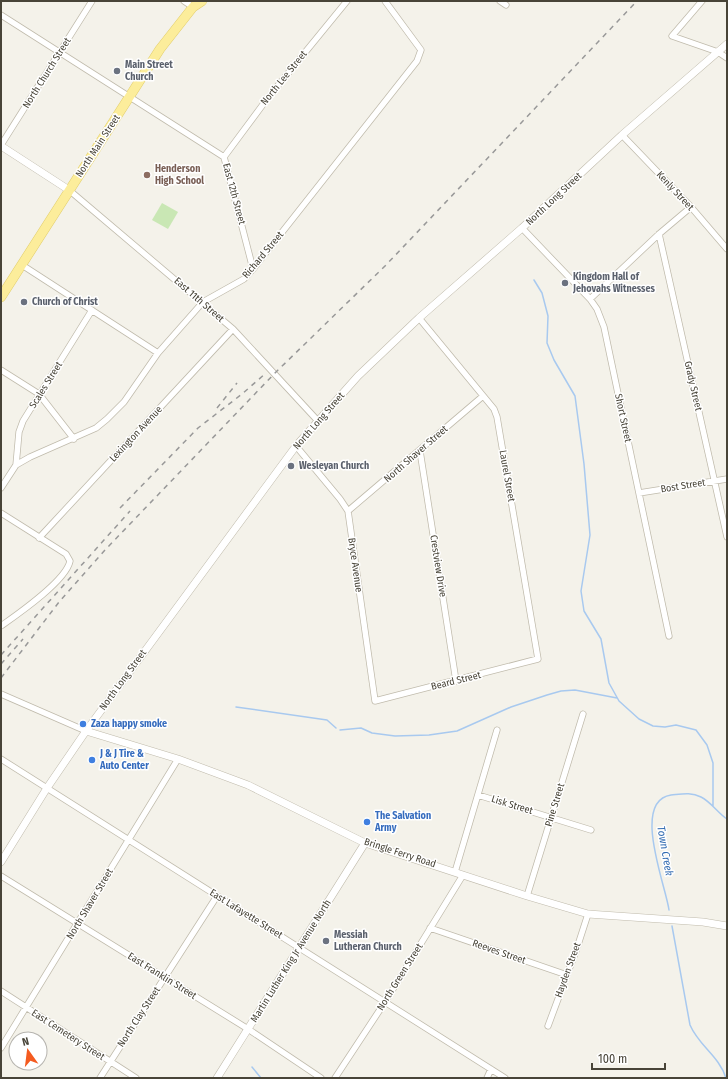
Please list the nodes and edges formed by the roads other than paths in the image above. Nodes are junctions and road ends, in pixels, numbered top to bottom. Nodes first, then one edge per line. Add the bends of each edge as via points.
1 (92, 1) edge
2 (184, 1) edge
3 (202, 1) edge
4 (347, 1) edge
5 (385, 1) edge
6 (500, 1) edge
7 (702, 1) edge
8 (506, 5) dead end
9 (193, 7) junction
10 (1, 15) edge
11 (727, 44) edge
12 (718, 52) junction
13 (59, 53) junction
14 (727, 58) edge
15 (129, 98) junction
16 (622, 135) junction
17 (1, 146) edge
18 (224, 157) junction
19 (68, 190) junction
20 (691, 207) junction
21 (522, 228) junction
22 (659, 234) junction
23 (727, 249) edge
24 (22, 265) junction
25 (253, 269) junction
26 (1, 297) edge
27 (590, 300) junction
28 (203, 302) junction
29 (92, 310) junction
30 (419, 318) junction
31 (233, 329) junction
32 (158, 353) junction
33 (1, 370) edge
34 (39, 394) junction
35 (482, 396) junction
36 (318, 421) junction
37 (74, 439) junction
38 (296, 446) junction
39 (420, 450) junction
40 (16, 465) junction
41 (727, 479) edge
42 (715, 481) junction
43 (1, 488) edge
44 (639, 493) junction
45 (348, 511) junction
46 (1, 513) edge
47 (727, 537) edge
48 (39, 538) junction
49 (1, 626) edge
50 (669, 636) dead end
51 (538, 659) joint
52 (456, 681) junction
53 (1, 694) edge
54 (375, 701) joint
55 (583, 714) dead end
56 (497, 730) dead end
57 (86, 731) junction
58 (1, 759) edge
59 (178, 759) junction
60 (47, 788) junction
61 (478, 795) junction
62 (551, 817) junction
63 (591, 830) dead end
64 (129, 840) junction
65 (365, 843) junction
66 (1, 862) edge
67 (455, 872) junction
68 (463, 874) junction
69 (1, 876) edge
70 (217, 896) junction
71 (527, 896) junction
72 (588, 914) junction
73 (78, 924) junction
74 (727, 926) edge
75 (430, 928) junction
76 (299, 948) junction
77 (567, 975) junction
78 (164, 978) junction
79 (1, 991) edge
80 (385, 1002) junction
81 (26, 1008) junction
82 (548, 1026) dead end
83 (248, 1029) junction
84 (1, 1048) edge
85 (110, 1062) junction
86 (490, 1069) junction
87 (100, 1078) edge
88 (136, 1078) edge
89 (217, 1078) edge
90 (321, 1078) edge
91 (334, 1078) edge
92 (487, 1078) edge
93 (505, 1078) edge

1 - 13 street, North Church Street
2 - 9 street
3 - 9 main road, North Main Street
4 - 18 street, North Lee Street via 267,99
5 - 25 street, Richard Street via 421,50 417,61
6 - 8 street
7 - 12 street via 672,36
9 - 15 main road, North Main Street via 160,49
10 - 13 street, East 12th Street
11 - 12 street, North Long Street
12 - 14 street
12 - 16 street, North Long Street
13 - 15 street, East 12th Street
13 - 17 street, North Church Street
15 - 18 street, East 12th Street
15 - 19 main road, North Main Street
16 - 20 street, Kenly Street
16 - 21 street, North Long Street
17 - 19 street
18 - 25 street, East 12th Street
19 - 24 main road, North Main Street
19 - 28 street, East 11th Street
20 - 22 street
20 - 23 street, Kenly Street
21 - 27 street, Short Street
21 - 30 street, North Long Street
22 - 27 street
22 - 42 street, Grady Street
24 - 26 main road, North Main Street
24 - 29 street
25 - 28 street, Richard Street via 244,278
27 - 44 street, Short Street via 597,309 604,327
28 - 31 street, East 11th Street
28 - 32 street, Richard Street
29 - 32 street
29 - 34 street, Scales Street
30 - 35 street, Laurel Street
30 - 36 street, North Long Street via 358,376
31 - 36 street, East 11th Street
31 - 48 street, Lexington Avenue
32 - 37 street, Richard Street via 118,409 96,428
33 - 34 street
34 - 37 street
34 - 40 street, Scales Street via 19,432
35 - 39 street, North Shaver Street
35 - 51 street, Laurel Street via 497,416
36 - 38 street, North Long Street
37 - 40 street, Richard Street
38 - 45 street, Bryce Avenue
38 - 57 street, North Long Street
39 - 45 street, North Shaver Street
39 - 52 street, Crestview Drive
40 - 43 street
41 - 42 street, Bost Street
42 - 44 street, Bost Street
42 - 47 street, Grady Street
44 - 50 street, Short Street
45 - 54 street, Bryce Avenue
46 - 48 street
48 - 49 street via 66,554 70,561 52,586
51 - 52 street, Beard Street
52 - 54 street, Beard Street
53 - 57 street
55 - 62 street, Pine Street
56 - 61 street
57 - 59 street, Bringle Ferry Road
57 - 60 street, North Long Street
58 - 60 street, East Lafayette Street
59 - 64 street, North Shaver Street
59 - 65 street, Bringle Ferry Road via 248,785
60 - 64 street, East Lafayette Street
60 - 66 street, North Long Street
61 - 62 street, Lisk Street
61 - 67 street
62 - 63 street, Lisk Street
62 - 71 street, Pine Street
64 - 70 street, East Lafayette Street
64 - 73 street, North Shaver Street
65 - 67 street, Bringle Ferry Road
65 - 76 street, Martin Luther King Jr Avenue North
67 - 68 street, Bringle Ferry Road
68 - 71 street, Bringle Ferry Road
68 - 75 street, North Green Street
69 - 73 street, East Franklin Street
70 - 76 street, East Lafayette Street
70 - 78 street, North Clay Street
71 - 72 street, Bringle Ferry Road
72 - 74 street, Bringle Ferry Road
72 - 77 street, Hayden Street
73 - 78 street, East Franklin Street
73 - 81 street, North Shaver Street
75 - 77 street, Reeves Street
75 - 80 street, North Green Street
76 - 80 street, East Lafayette Street
76 - 83 street, Martin Luther King Jr Avenue North
77 - 82 street, Hayden Street
78 - 83 street, East Franklin Street
78 - 85 street, North Clay Street
79 - 81 street, East Cemetery Street
80 - 86 street, East Lafayette Street
80 - 91 street, North Green Street
81 - 84 street, North Shaver Street
81 - 85 street, East Cemetery Street
83 - 89 street, Martin Luther King Jr Avenue North
83 - 90 street, East Franklin Street
85 - 87 street, North Clay Street
85 - 88 street, East Cemetery Street
86 - 92 street
86 - 93 street, East Lafayette Street

